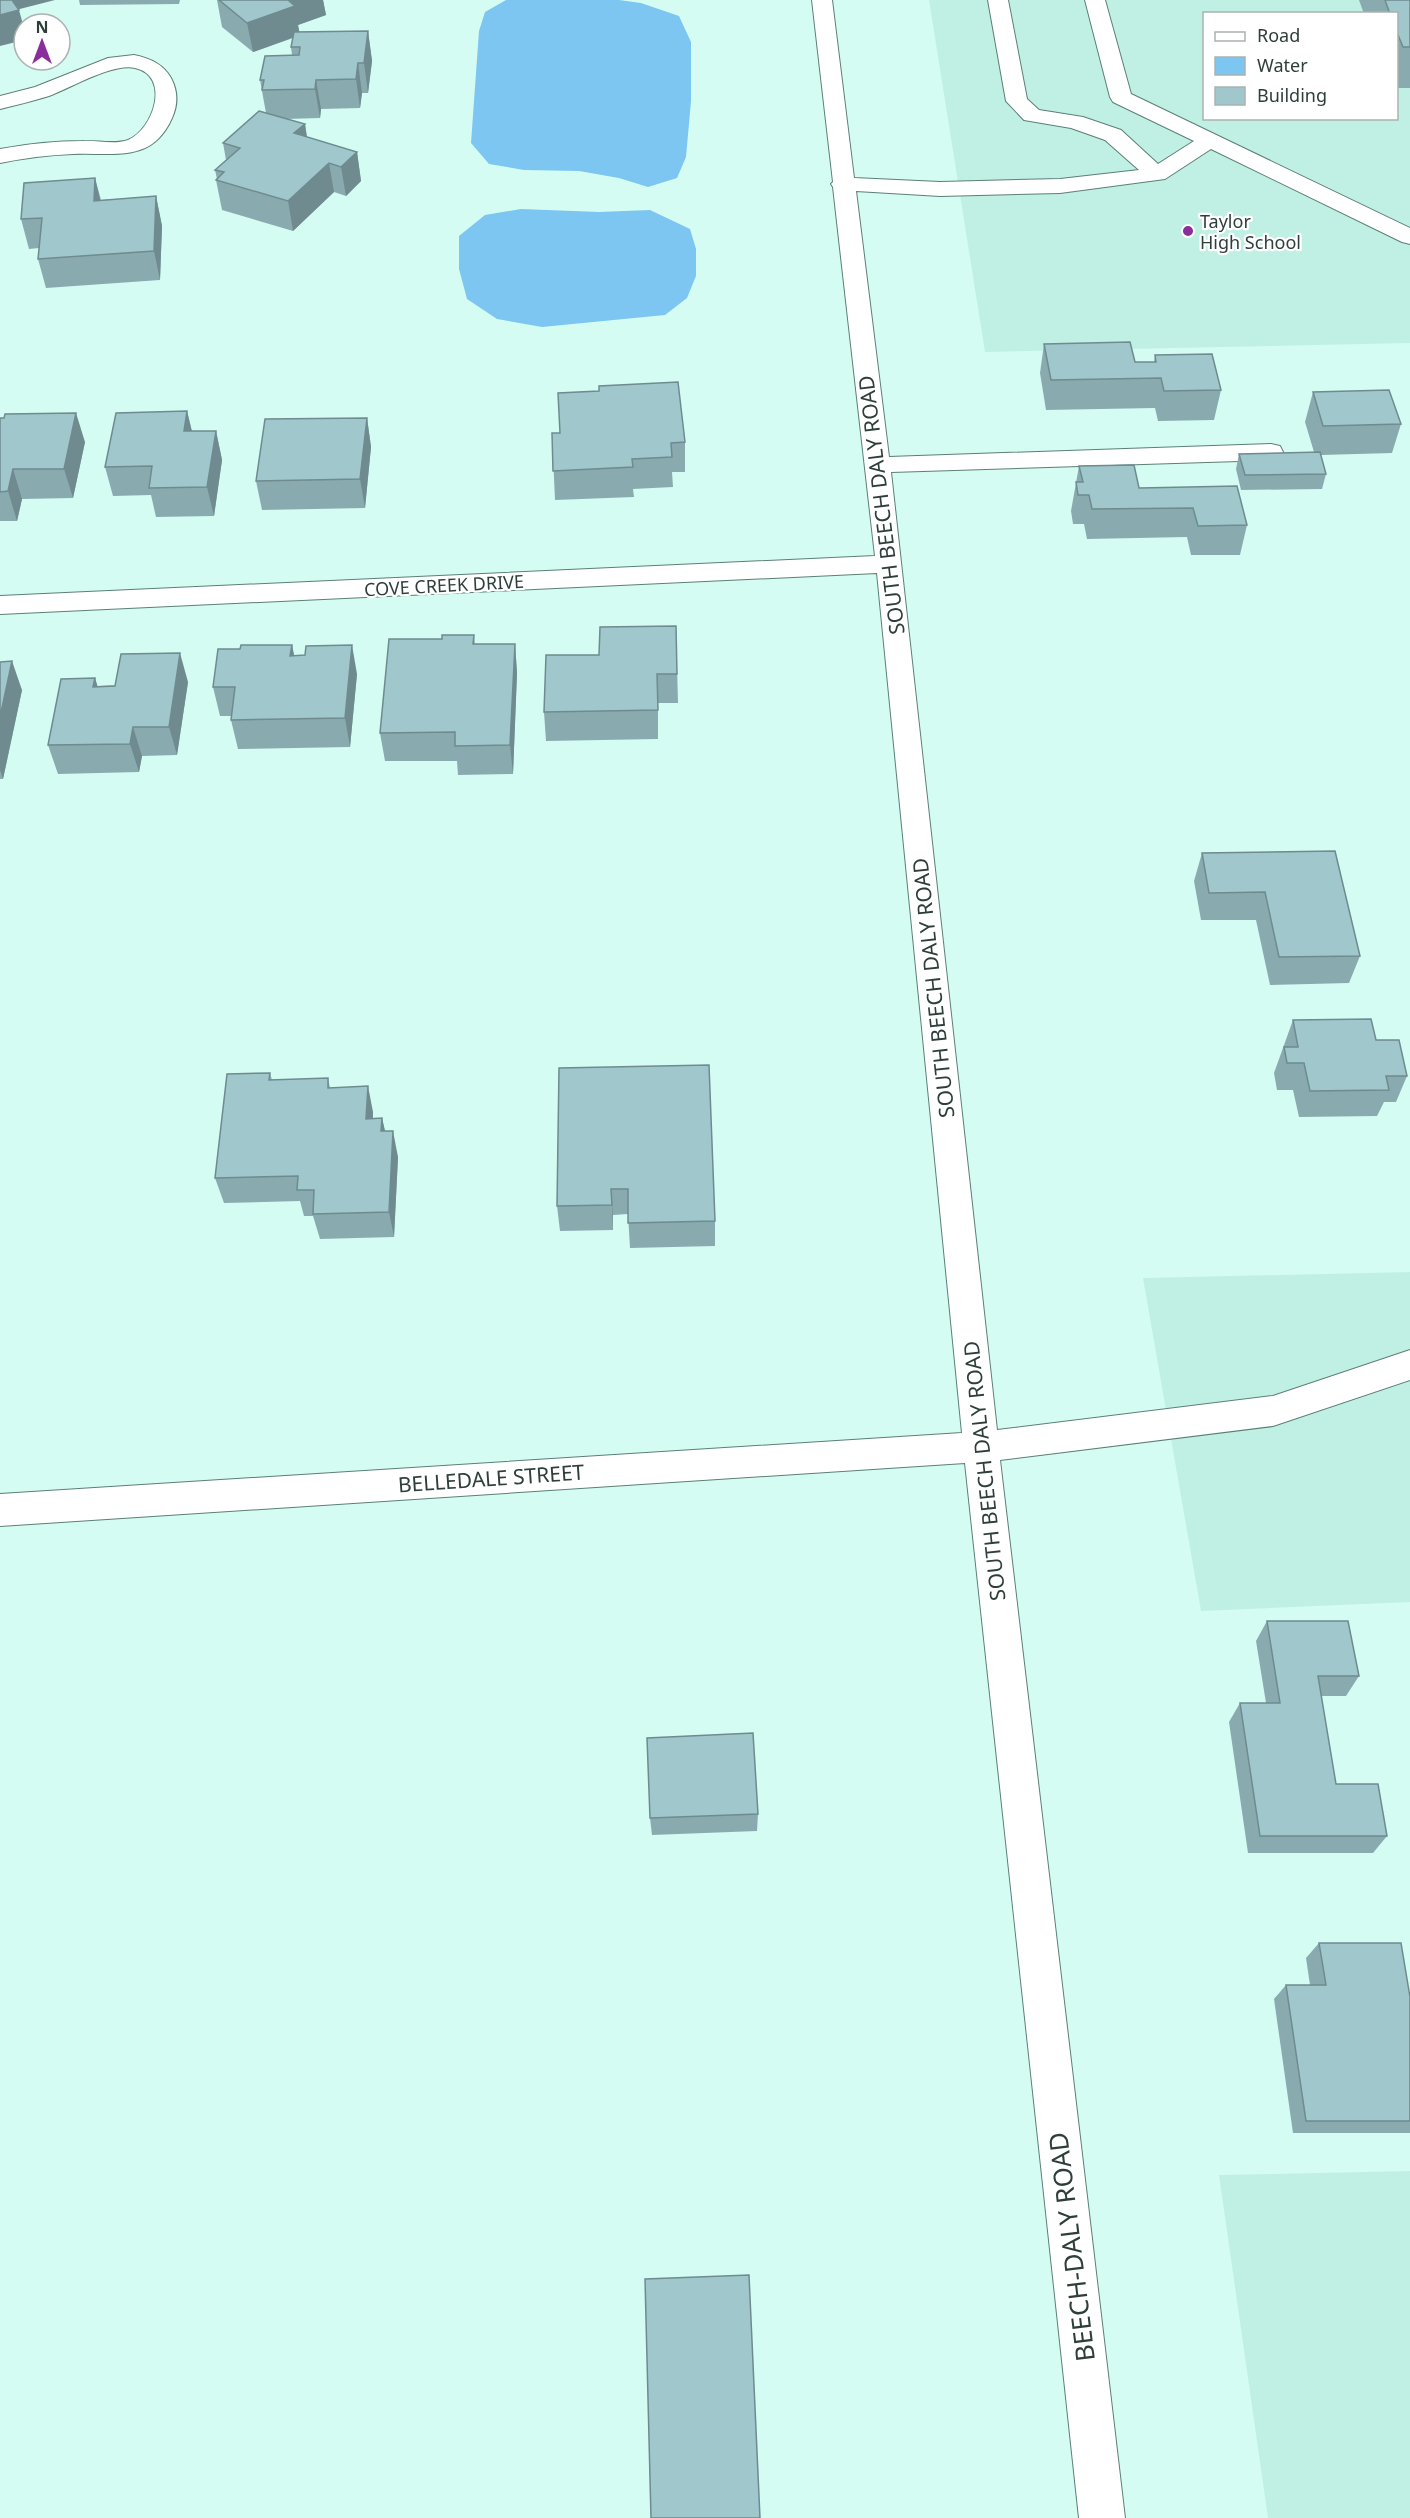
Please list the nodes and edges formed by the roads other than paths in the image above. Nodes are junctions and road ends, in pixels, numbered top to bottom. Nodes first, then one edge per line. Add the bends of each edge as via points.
1 (822, 0) edge
2 (998, 0) edge
3 (1095, 0) edge
4 (0, 103) edge
5 (1210, 140) junction
6 (0, 156) edge
7 (1157, 174) junction
8 (842, 184) junction
9 (1410, 237) edge
10 (1271, 452) edge
11 (876, 465) junction
12 (889, 564) junction
13 (0, 605) edge
14 (1410, 1365) edge
15 (981, 1447) junction
16 (0, 1510) edge
17 (1040, 1977) joint
18 (1102, 2518) edge

1 - 8 street, SOUTH BEECH DALY ROAD
2 - 7 street via 1017,101 1032,115 1074,122 1113,135
3 - 5 street via 1121,97
4 - 6 street via 127,61 153,68 166,93 165,112 154,131 132,147 40,150
5 - 7 street
5 - 9 street
7 - 8 street via 1060,186 940,189
8 - 11 street, SOUTH BEECH DALY ROAD
10 - 11 street
11 - 12 street, SOUTH BEECH DALY ROAD
12 - 13 street, COVE CREEK DRIVE
12 - 15 street, SOUTH BEECH DALY ROAD
14 - 15 street, BELLEDALE STREET via 1273,1411
15 - 16 street, BELLEDALE STREET
15 - 17 street, SOUTH BEECH DALY ROAD
17 - 18 street, BEECH-DALY ROAD

